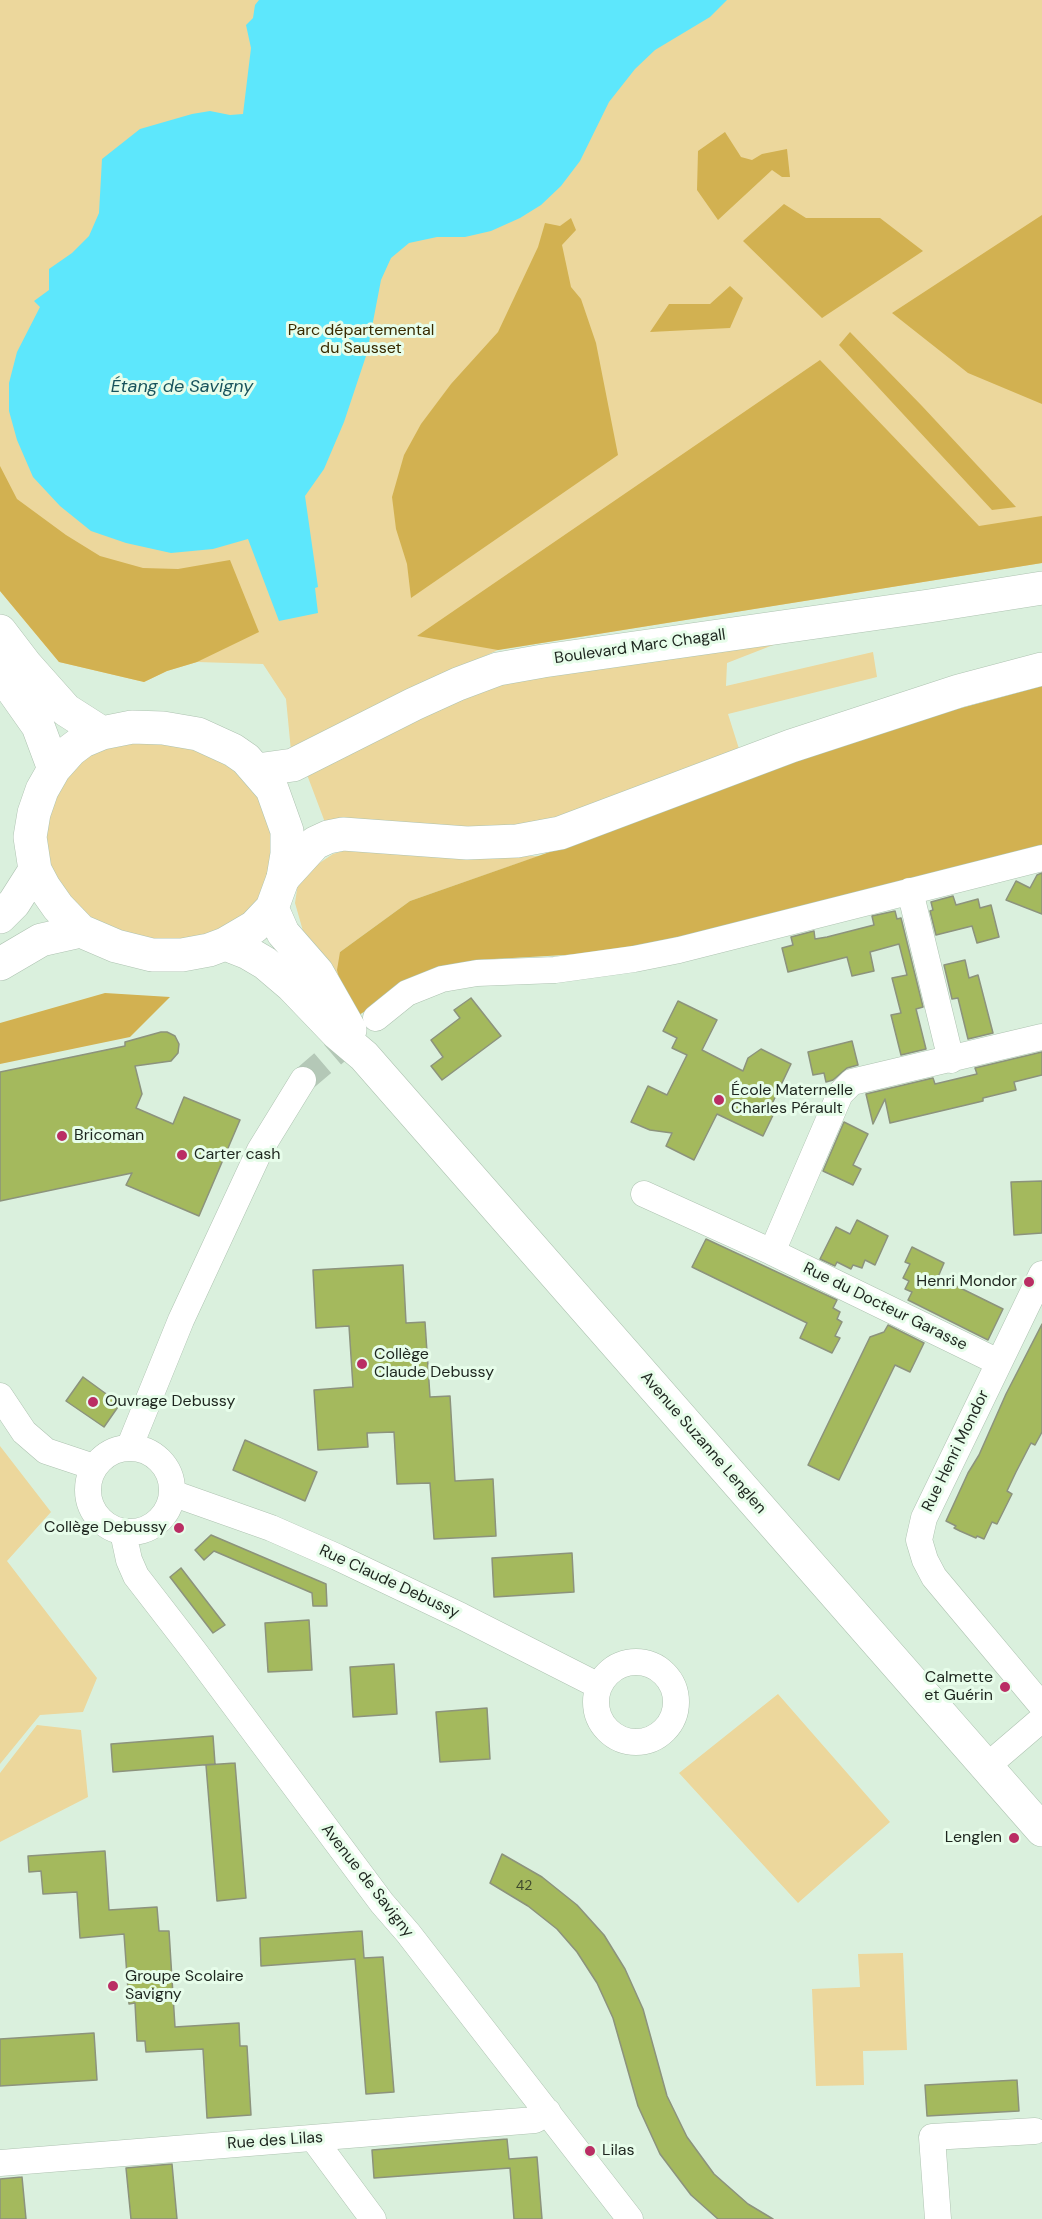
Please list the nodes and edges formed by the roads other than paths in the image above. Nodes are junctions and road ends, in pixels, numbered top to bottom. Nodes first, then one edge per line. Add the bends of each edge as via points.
1 (1042, 588) edge
2 (0, 631) edge
3 (1042, 669) edge
4 (0, 672) edge
5 (102, 733) junction
6 (54, 769) junction
7 (257, 770) junction
8 (1042, 858) edge
9 (35, 870) junction
10 (910, 891) junction
11 (277, 893) junction
12 (0, 916) edge
13 (81, 931) junction
14 (225, 944) junction
15 (0, 964) edge
16 (376, 1018) tunnel mouth
17 (1042, 1037) edge
18 (364, 1056) junction
19 (951, 1060) junction
20 (303, 1080) tunnel mouth
21 (644, 1194) dead end
22 (772, 1252) junction
23 (1042, 1274) edge
24 (999, 1362) junction
25 (0, 1396) edge
26 (129, 1448) junction
27 (94, 1467) junction
28 (172, 1493) junction
29 (123, 1532) junction
30 (599, 1686) dead end
31 (1042, 1706) edge
32 (1042, 1719) edge
33 (986, 1767) junction
34 (1042, 1830) edge
35 (548, 2112) junction
36 (1035, 2131) dead end
37 (313, 2138) junction
38 (0, 2163) edge
39 (373, 2219) edge
40 (630, 2219) edge
41 (938, 2219) edge

1 - 7 main road, Boulevard Marc Chagall via 498,669 414,704 293,765
2 - 5 main road via 66,710
3 - 11 main road via 958,691 791,746 560,833 517,841 467,843 343,834 328,837 315,843
4 - 6 main road via 38,726
5 - 6 main road via 82,741
5 - 7 main road via 163,728 198,734 233,750
6 - 9 main road via 34,813 30,837
7 - 11 main road via 272,789 287,831 287,854
8 - 10 street
9 - 12 main road via 14,903
9 - 13 main road via 58,907
10 - 16 street via 633,959 576,968 477,973 442,979 407,993
10 - 19 street
11 - 14 main road via 254,927
11 - 18 main road, Avenue Suzanne Lenglen via 287,940 317,972
13 - 14 main road via 116,946 152,955 182,955
13 - 15 main road via 41,940
14 - 18 main road, Avenue Suzanne Lenglen via 265,963
17 - 19 street
18 - 33 main road, Avenue Suzanne Lenglen
19 - 22 street via 852,1082 840,1094
20 - 26 street via 260,1150 181,1320
21 - 22 street, Rue du Docteur Garasse
22 - 24 street, Rue du Docteur Garasse
23 - 24 street, Rue Henri Mondor
24 - 31 street, Rue Henri Mondor via 924,1518 919,1540 934,1576
25 - 27 street via 24,1432 46,1451
26 - 27 street via 115,1450
26 - 28 street via 155,1456 165,1466
27 - 29 street via 89,1480 91,1507 99,1519
28 - 29 street via 169,1506 150,1527
28 - 30 street, Rue Claude Debussy via 271,1528 337,1557
29 - 35 street, Avenue de Savigny via 136,1576 382,1902
32 - 33 street
33 - 34 main road, Avenue Suzanne Lenglen
35 - 37 street, Rue des Lilas via 535,2120
35 - 40 street, Avenue de Savigny
36 - 41 street via 932,2137
37 - 38 street, Rue des Lilas
37 - 39 street

